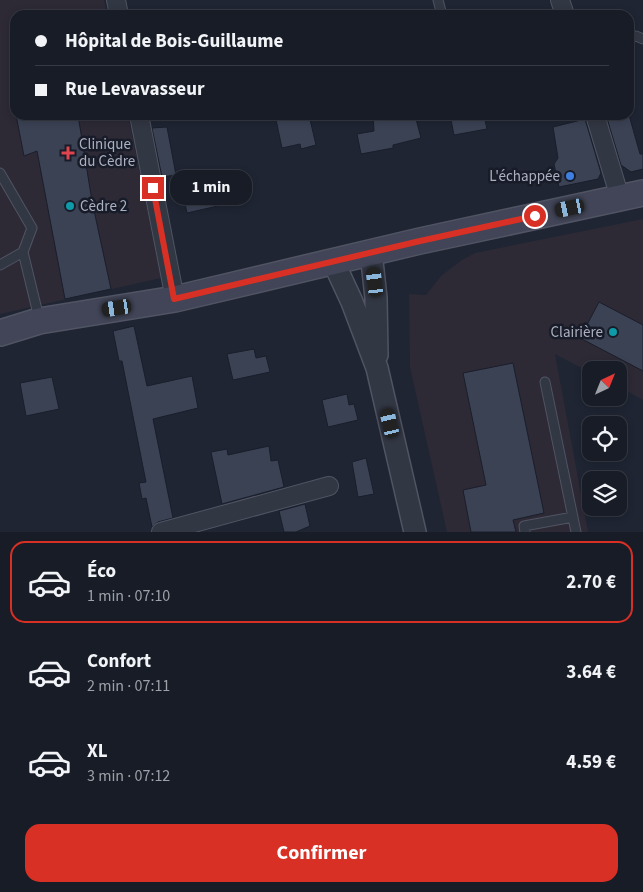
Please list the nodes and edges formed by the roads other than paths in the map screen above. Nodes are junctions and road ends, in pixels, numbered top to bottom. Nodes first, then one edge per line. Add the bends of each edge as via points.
1 (140, 120) edge
2 (597, 120) edge
3 (0, 173) edge
4 (631, 195) edge
5 (23, 252) junction
6 (371, 252) junction
7 (332, 261) junction
8 (0, 265) edge
9 (174, 299) junction
10 (39, 321) junction
11 (0, 333) edge
12 (377, 368) junction
13 (545, 382) dead end
14 (329, 486) dead end
15 (573, 516) junction
16 (161, 532) edge
17 (415, 532) edge
18 (525, 532) edge
19 (576, 532) edge

1 - 9 street
2 - 4 street
3 - 5 lane via 32,228
4 - 6 main road
5 - 8 lane
5 - 10 lane
6 - 7 main road
6 - 12 street via 376,298
7 - 9 main road
7 - 12 street via 352,302
9 - 10 main road
10 - 11 main road
12 - 17 street
13 - 15 lane
14 - 16 street
15 - 18 lane via 524,526
15 - 19 lane

